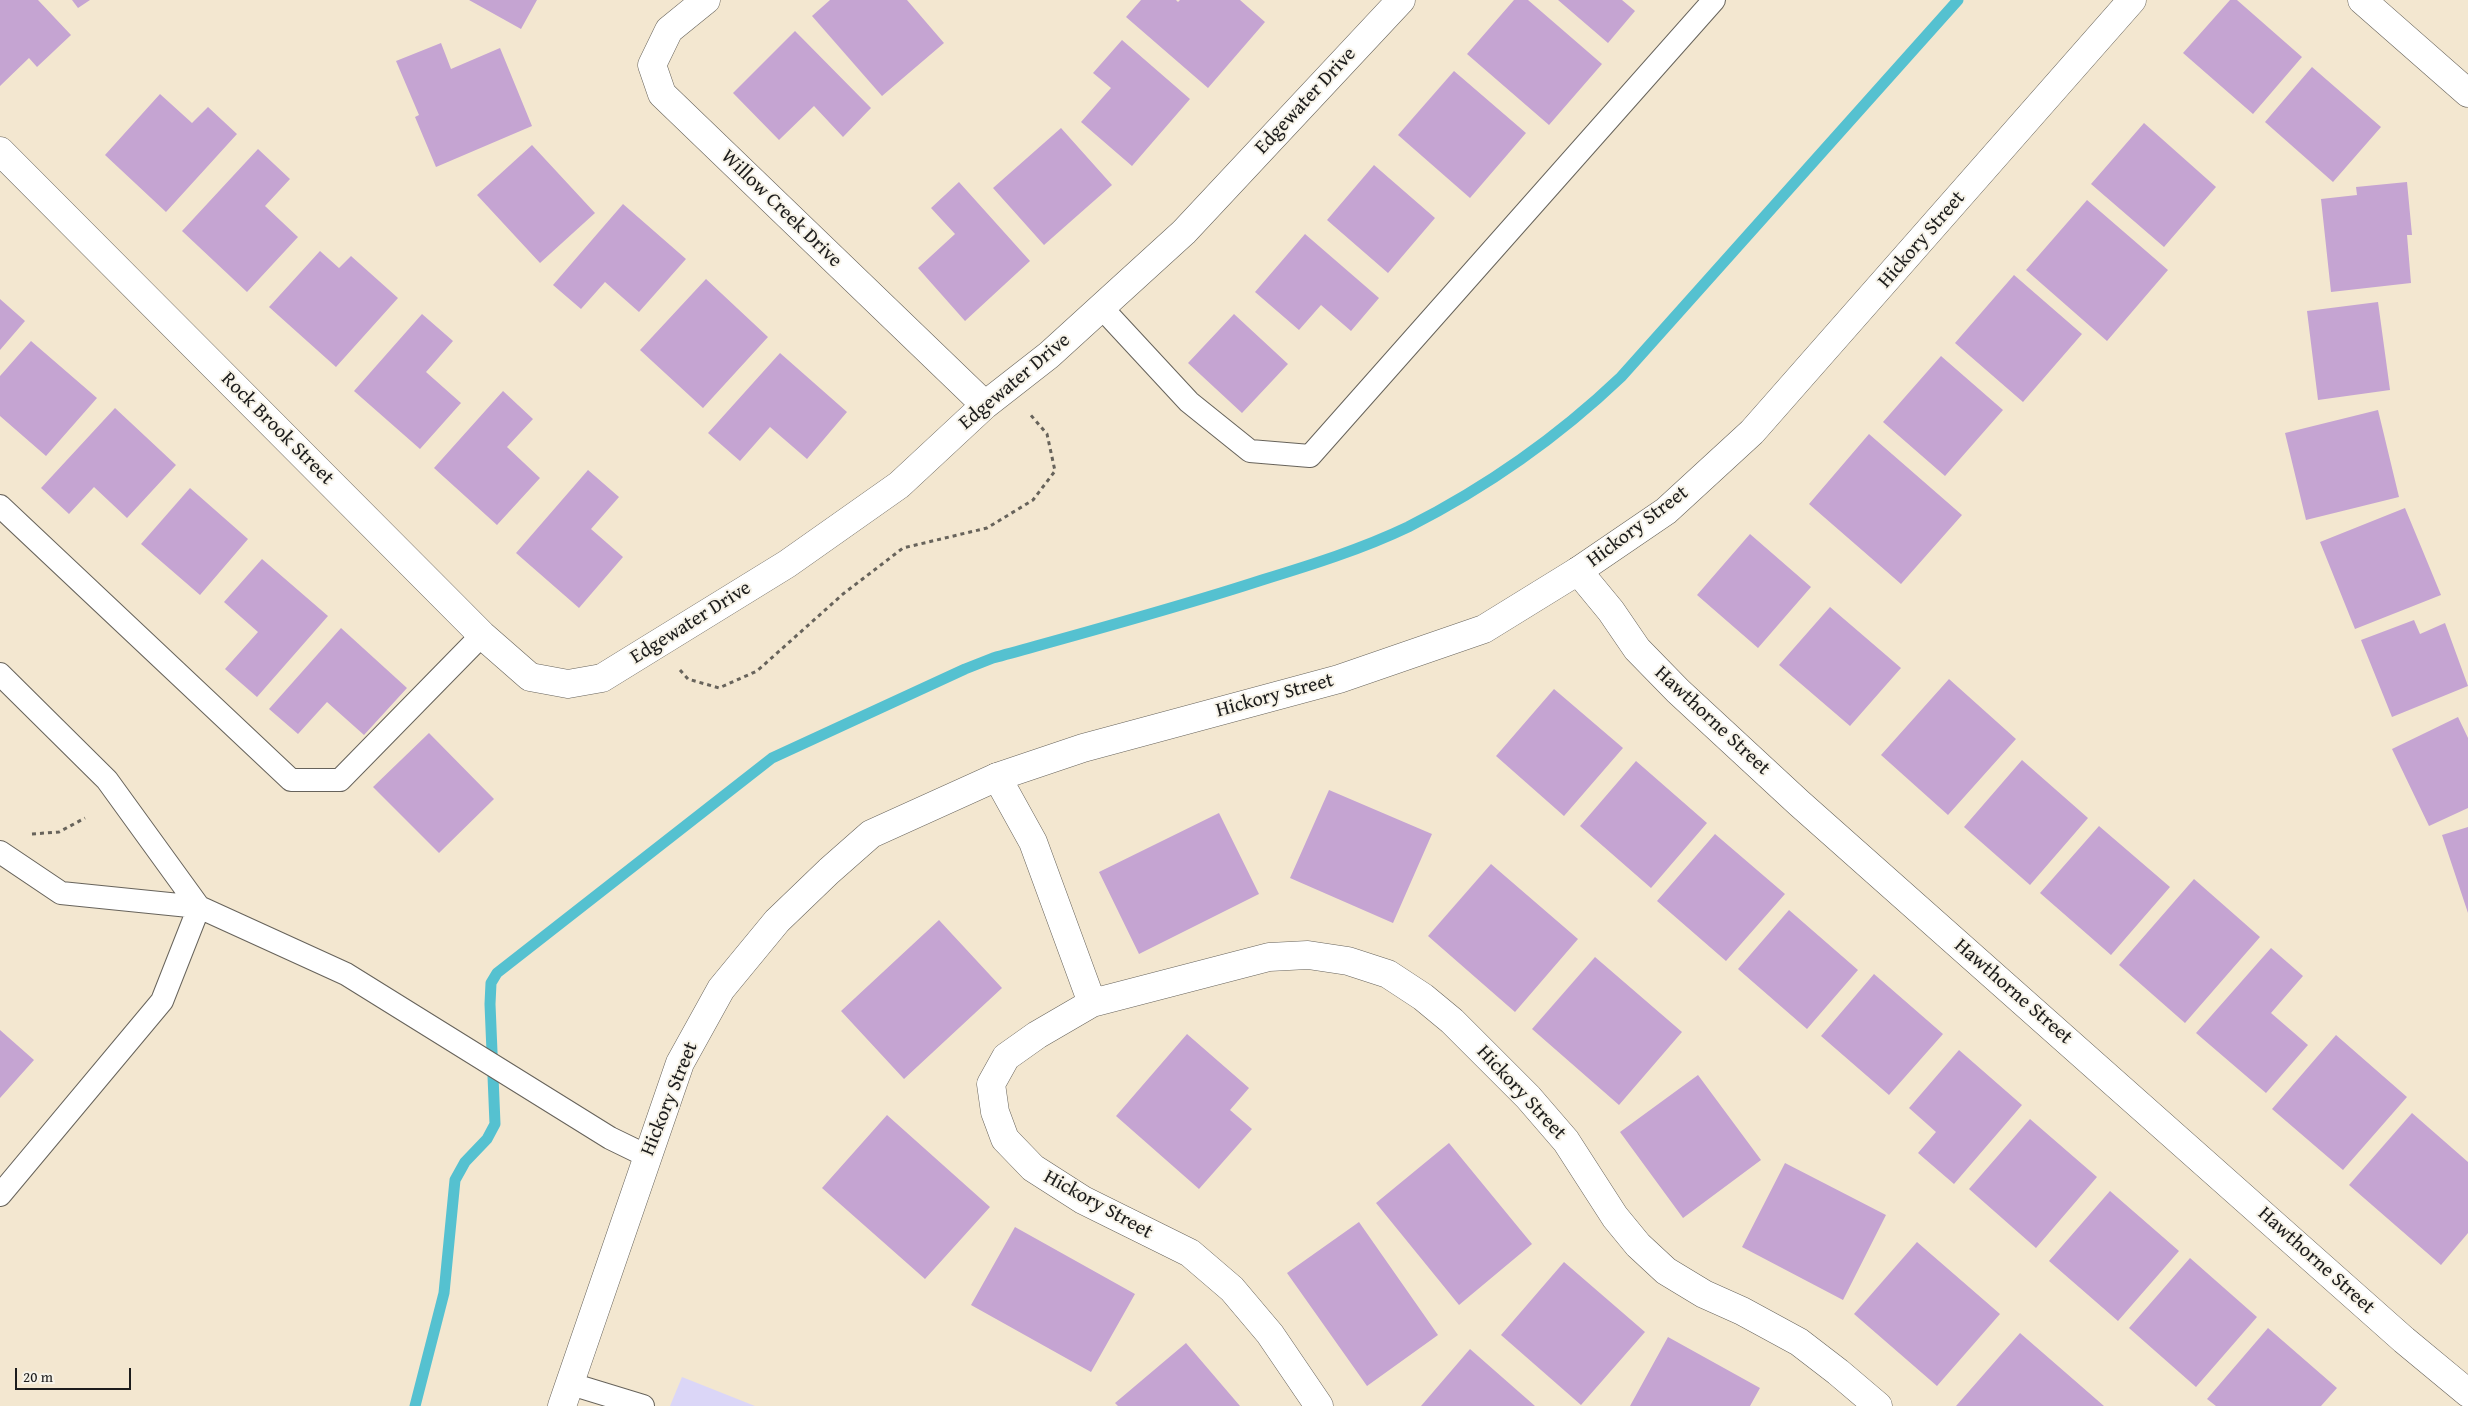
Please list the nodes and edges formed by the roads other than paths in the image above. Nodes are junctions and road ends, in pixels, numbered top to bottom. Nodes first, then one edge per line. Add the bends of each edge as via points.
1 (706, 0) edge
2 (1401, 0) edge
3 (1714, 0) edge
4 (2132, 0) edge
5 (2362, 0) edge
6 (2468, 93) edge
7 (0, 151) edge
8 (1101, 307) junction
9 (985, 405) junction
10 (0, 506) edge
11 (1578, 571) junction
12 (482, 635) junction
13 (0, 674) edge
14 (568, 684) joint
15 (997, 777) junction
16 (0, 852) edge
17 (199, 907) junction
18 (1092, 1004) junction
19 (647, 1156) junction
20 (0, 1195) edge
21 (2468, 1393) edge
22 (566, 1395) edge
23 (643, 1406) edge
24 (1318, 1406) edge
25 (1878, 1406) edge

1 - 9 street, Willow Creek Drive via 669,30 652,65 662,94
2 - 8 street, Edgewater Drive via 1184,232
3 - 8 lane via 1310,456 1250,451 1189,402
4 - 11 street, Hickory Street via 1752,432 1666,511
5 - 6 street
7 - 12 street, Rock Brook Street
8 - 9 street, Edgewater Drive via 1049,355
9 - 14 street, Edgewater Drive via 899,485 787,564 602,678
10 - 12 lane via 291,780 340,780
11 - 15 street, Hickory Street via 1484,629 1338,679 1083,748
11 - 21 street, Hawthorne Street via 1612,611 1637,649 1699,711 2404,1340
12 - 14 street, Rock Brook Street via 530,677
13 - 17 lane via 107,780
15 - 18 street via 1033,842
15 - 19 street, Hickory Street via 871,834 777,921 721,989 680,1063
16 - 17 lane via 61,893
17 - 19 lane via 346,974 585,1123
17 - 20 lane via 162,1001
18 - 24 street, Hickory Street via 1006,1057 991,1084 995,1112 1005,1140 1033,1168 1075,1194 1190,1253 1232,1289 1270,1334
18 - 25 street, Hickory Street via 1269,958 1308,955 1348,961 1388,974 1452,1021 1528,1097 1566,1141 1615,1217 1638,1245 1666,1271 1799,1342
19 - 22 street, Hickory Street
22 - 23 lane

